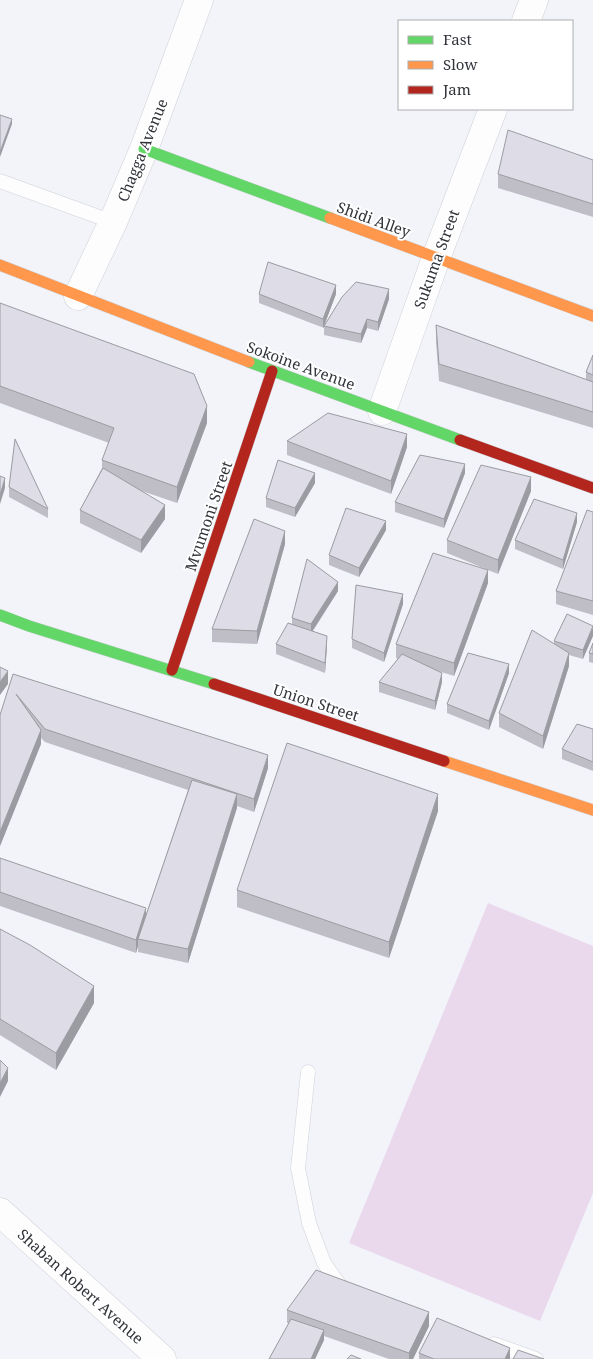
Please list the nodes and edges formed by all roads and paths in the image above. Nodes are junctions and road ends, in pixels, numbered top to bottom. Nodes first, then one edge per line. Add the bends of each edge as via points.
1 (199, 0) edge
2 (534, 0) edge
3 (526, 20) edge
4 (493, 110) edge
5 (144, 149) junction
6 (0, 181) edge
7 (113, 222) junction
8 (436, 258) junction
9 (0, 265) edge
10 (78, 296) junction
11 (593, 316) edge
12 (272, 371) junction
13 (382, 411) junction
14 (593, 488) edge
15 (0, 615) edge
16 (172, 670) junction
17 (593, 810) edge
18 (308, 1072) dead end
19 (0, 1212) edge
20 (358, 1295) edge
21 (479, 1339) edge
22 (162, 1359) edge
23 (536, 1359) edge

1 - 5 street, Chagga Avenue
2 - 3 street
4 - 8 street, Sukuma Street
5 - 7 street, Chagga Avenue
5 - 8 street, Shidi Alley
6 - 7 lane
7 - 10 street, Chagga Avenue
8 - 11 street, Shidi Alley
8 - 13 street, Sukuma Street
9 - 10 street, Sokoine Avenue
10 - 12 street, Sokoine Avenue
12 - 13 street, Sokoine Avenue
12 - 16 street, Mvumoni Street
13 - 14 street, Sokoine Avenue
15 - 16 street, Union Street
16 - 17 street, Union Street
18 - 20 lane via 298,1168 309,1223 324,1263 341,1287
19 - 22 street, Shaban Robert Avenue
21 - 23 lane

